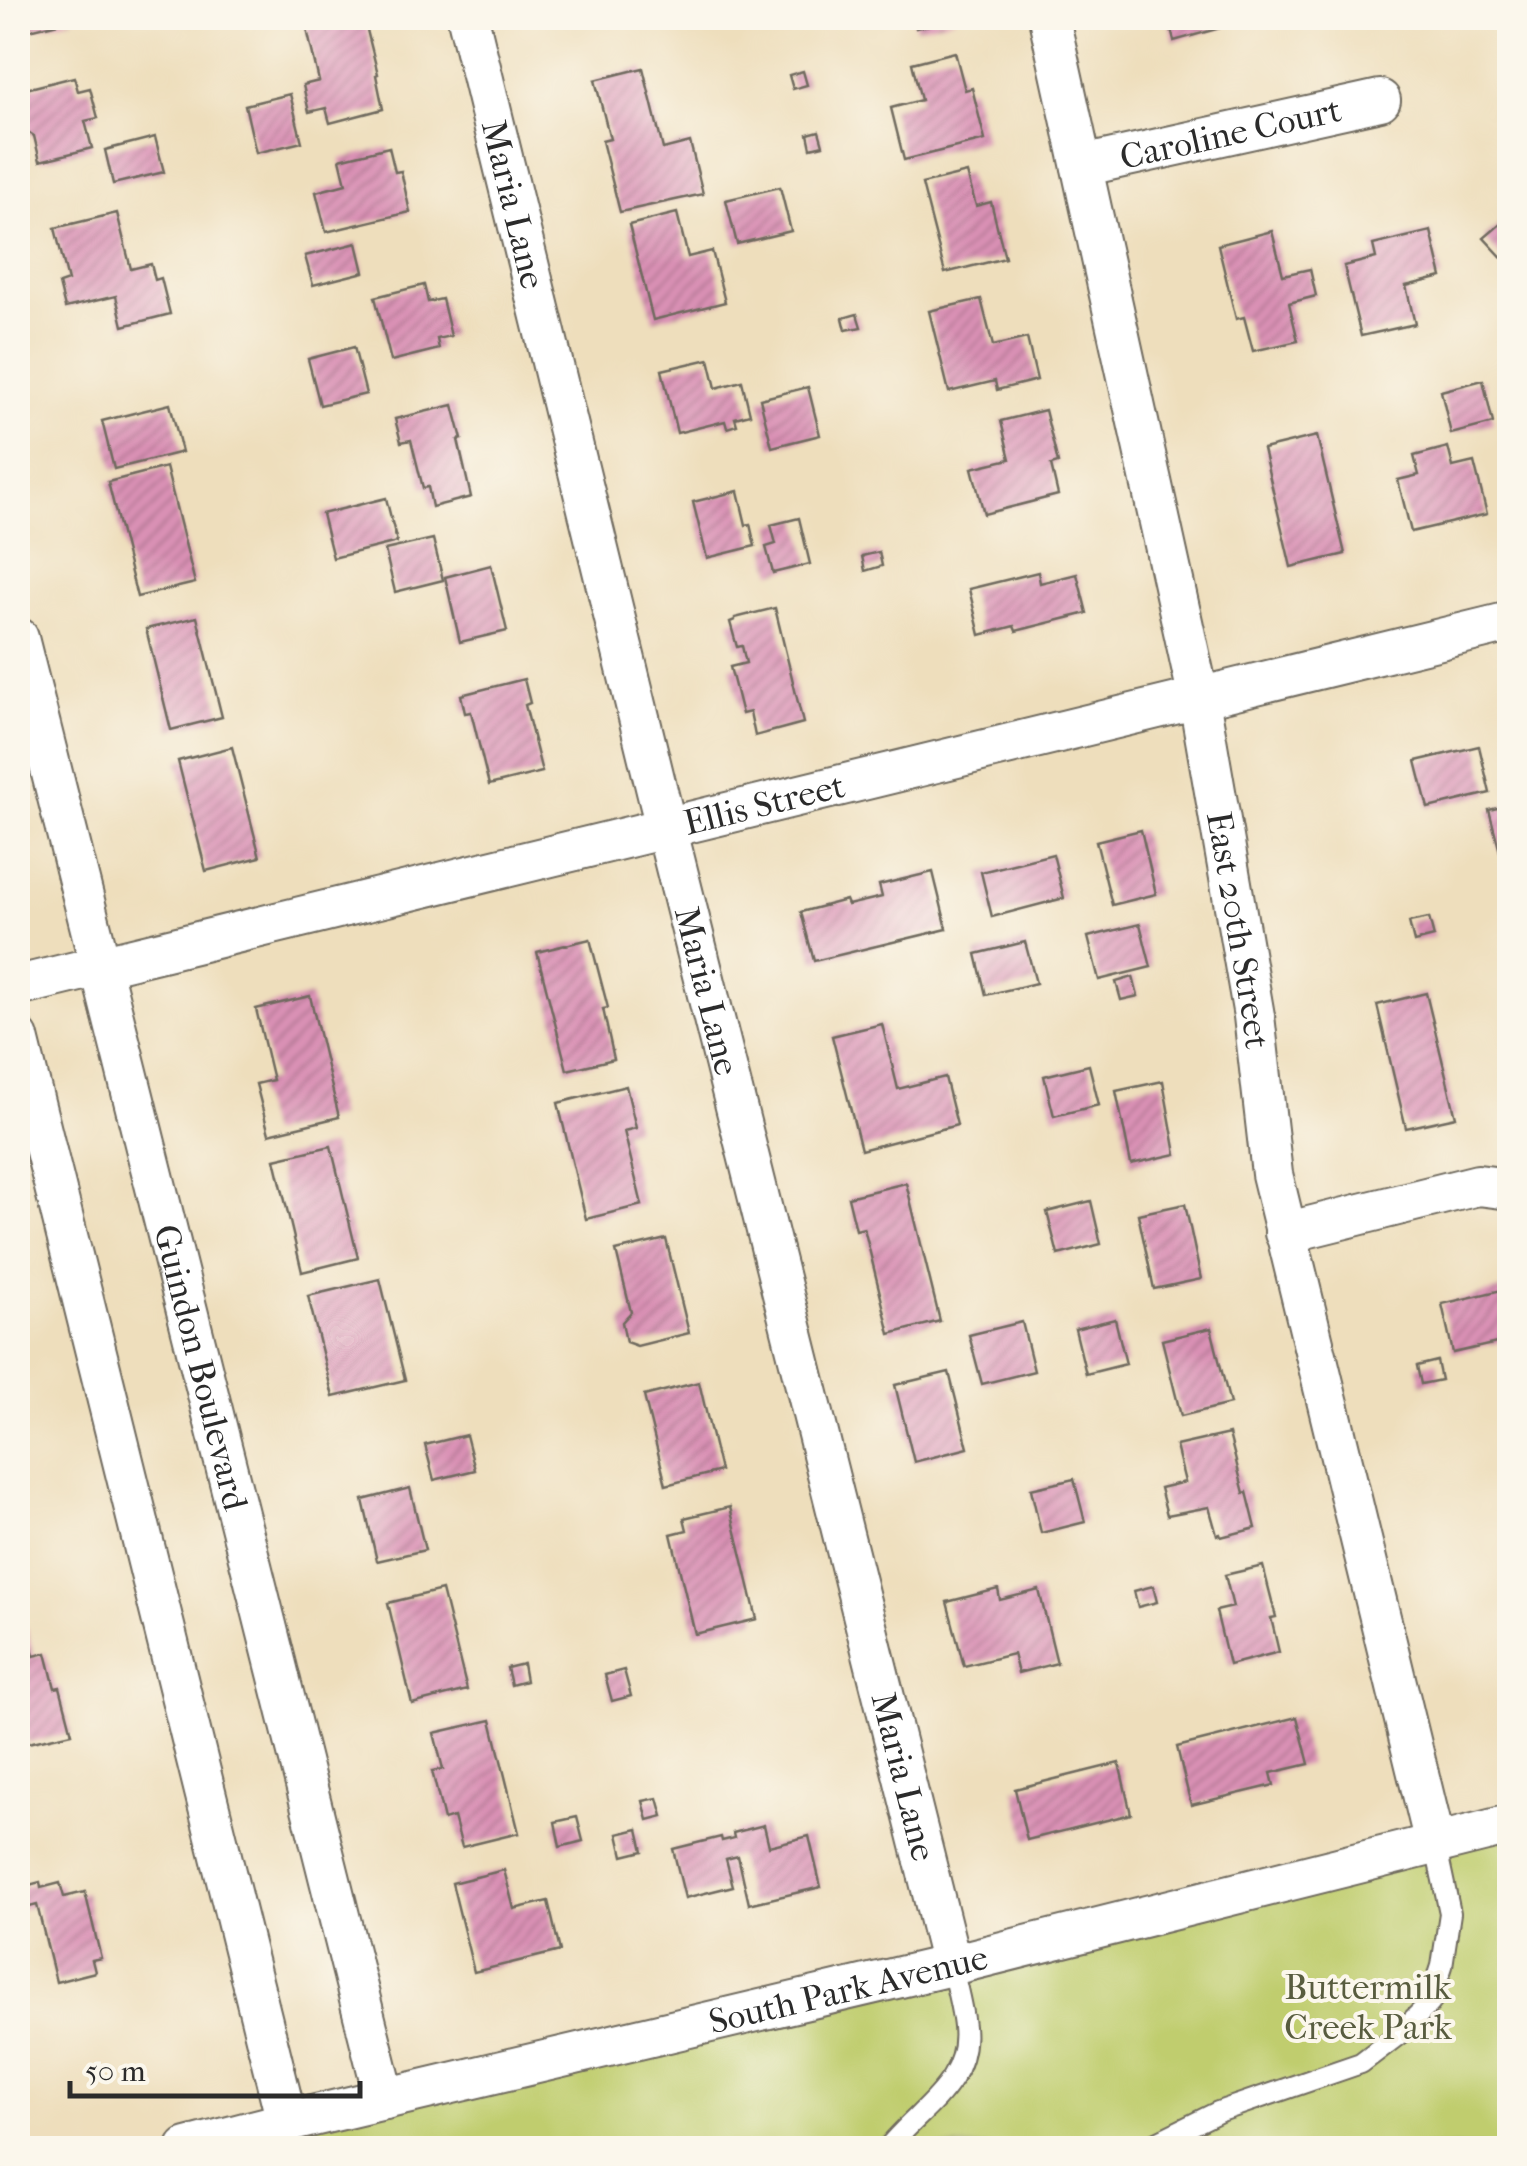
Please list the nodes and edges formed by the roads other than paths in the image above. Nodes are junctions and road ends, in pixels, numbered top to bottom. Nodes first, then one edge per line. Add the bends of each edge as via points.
1 (468, 18) edge
2 (1049, 18) edge
3 (1380, 100) dead end
4 (1082, 166) junction
5 (1510, 622) edge
6 (18, 638) edge
7 (1198, 700) junction
8 (666, 829) junction
9 (99, 966) junction
10 (18, 986) edge
11 (18, 1038) edge
12 (1510, 1190) edge
13 (1285, 1233) junction
14 (1510, 1825) edge
15 (1435, 1843) junction
16 (951, 1965) junction
17 (385, 2100) junction
18 (287, 2122) junction
19 (187, 2148) edge
20 (888, 2148) edge
21 (1145, 2148) edge

1 - 8 street, Maria Lane
2 - 4 street, East 20th Street
3 - 4 street, Caroline Court
4 - 7 street, East 20th Street
5 - 7 street, Ellis Street
6 - 9 street, Guindon Boulevard
7 - 8 street, Ellis Street
7 - 13 street, East 20th Street
8 - 9 street, Ellis Street
8 - 16 street, Maria Lane
9 - 10 street, Ellis Street
9 - 17 street, Guindon Boulevard
11 - 18 street
12 - 13 street via 1478,1185
13 - 15 street, East 20th Street
14 - 15 street, South Park Avenue
15 - 16 street, South Park Avenue
15 - 21 lane via 1450,1913 1430,2003 1361,2062 1218,2112
16 - 17 street, South Park Avenue
16 - 20 lane via 964,2029 958,2072
17 - 18 street, South Park Avenue
18 - 19 street, South Park Avenue

